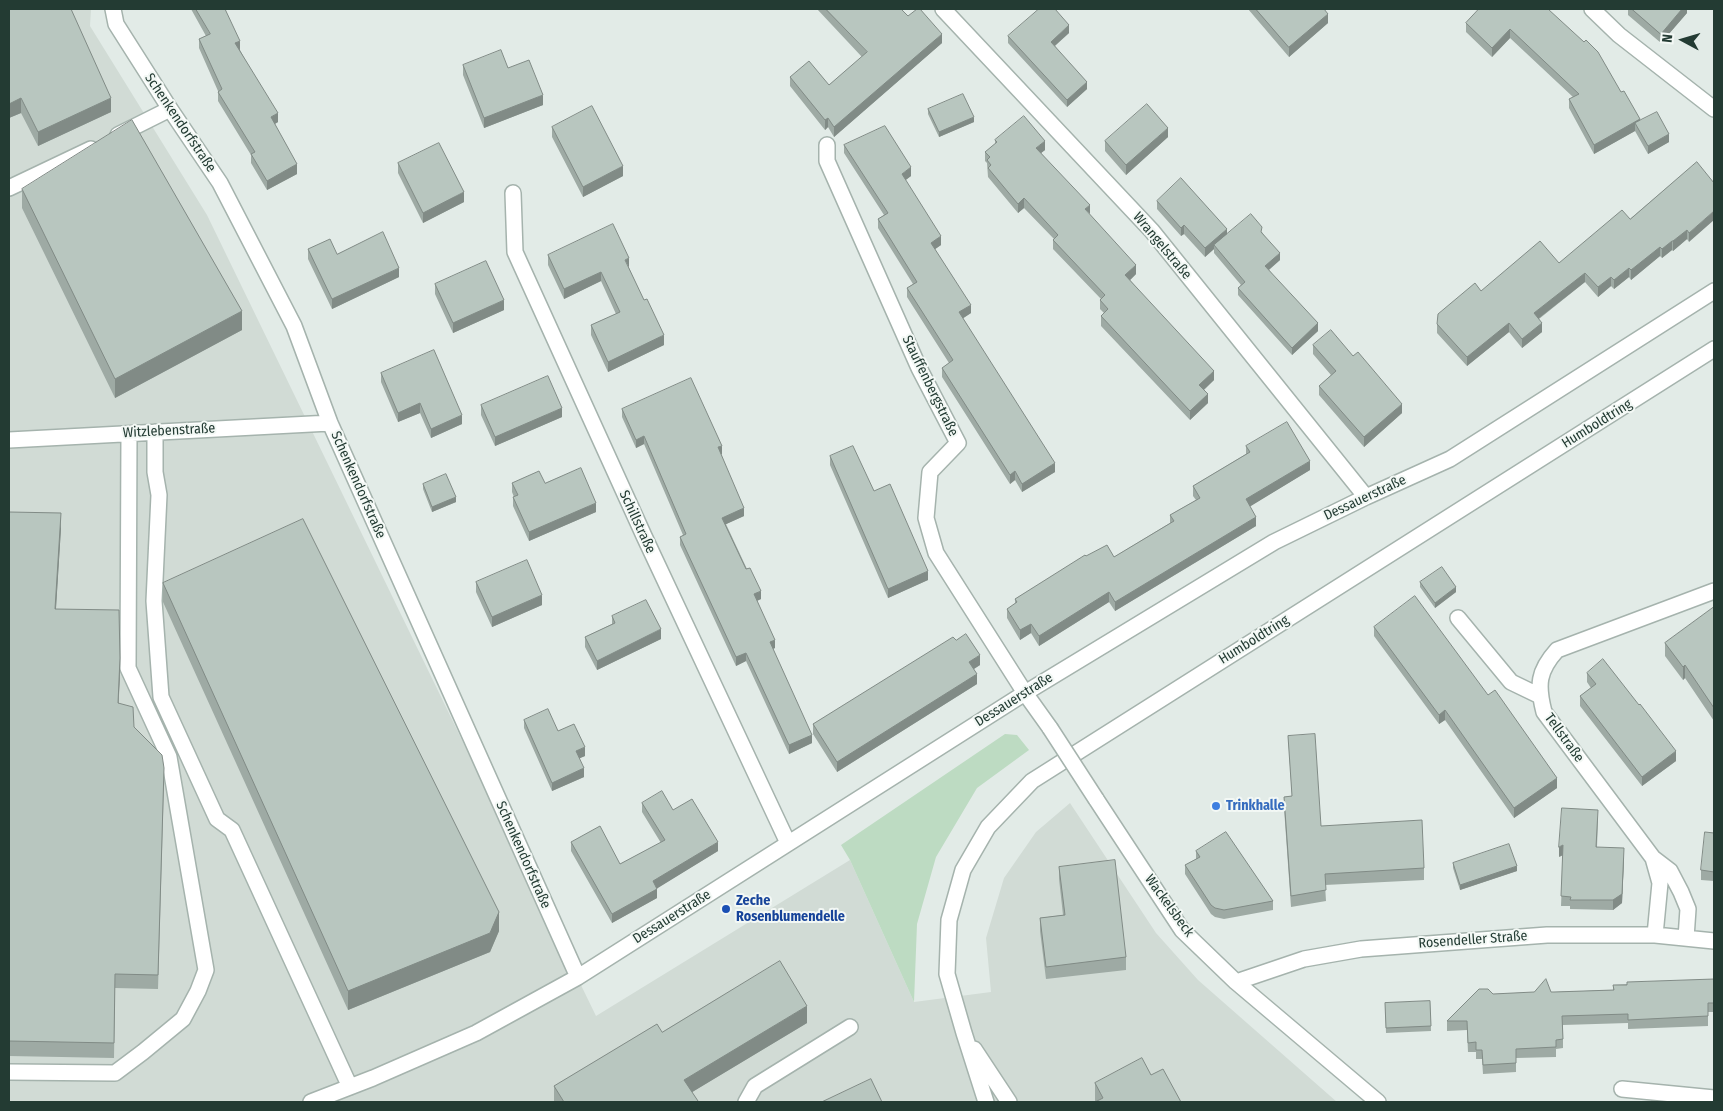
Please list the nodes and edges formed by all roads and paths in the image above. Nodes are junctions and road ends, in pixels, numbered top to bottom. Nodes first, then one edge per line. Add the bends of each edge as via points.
1 (113, 9) edge
2 (943, 9) edge
3 (1592, 9) edge
4 (170, 109) junction
5 (1714, 109) edge
6 (827, 145) dead end
7 (9, 188) edge
8 (513, 193) dead end
9 (1714, 291) edge
10 (1714, 349) edge
11 (330, 423) junction
12 (155, 432) junction
13 (129, 434) junction
14 (9, 440) edge
15 (1366, 497) junction
16 (1714, 591) edge
17 (1458, 618) dead end
18 (1025, 693) junction
19 (1540, 696) junction
20 (788, 843) junction
21 (1653, 858) junction
22 (1655, 935) junction
23 (1686, 938) junction
24 (1714, 941) edge
25 (578, 977) junction
26 (1236, 982) junction
27 (850, 1027) dead end
28 (964, 1033) junction
29 (9, 1072) edge
30 (350, 1087) junction
31 (1622, 1089) dead end
32 (1714, 1098) edge
33 (311, 1102) edge
34 (746, 1102) edge
35 (986, 1102) edge
36 (1009, 1102) edge
37 (1378, 1102) edge

1 - 4 street, Schenkendorfstraße via 116,24
2 - 15 street, Wrangelstraße via 1152,231
3 - 5 street via 1618,35
4 - 7 street
4 - 11 street, Schenkendorfstraße via 220,183 294,326
6 - 18 street, Stauffenbergstraße via 827,161 919,368 958,443 930,472 926,518 936,553
8 - 20 street, Schillstraße via 515,252
9 - 15 street, Dessauerstraße via 1450,459
10 - 28 street, Humboldtring via 1032,780 988,827 963,870 948,920 947,974
11 - 12 street, Witzlebenstraße
11 - 25 street, Schenkendorfstraße
12 - 13 street, Witzlebenstraße
12 - 30 street via 155,472 159,495 154,601 161,697 217,819 232,830
13 - 14 street, Witzlebenstraße
13 - 29 street via 128,668 169,757 206,970 183,1019 115,1072
15 - 18 street, Dessauerstraße via 1274,542
16 - 19 street, Tellstraße via 1557,650 1542,672
17 - 19 street via 1511,682
18 - 20 street, Dessauerstraße
18 - 26 street, Wackelsbeck, bridge via 1182,930
19 - 21 street, Tellstraße via 1544,712
20 - 25 street, Dessauerstraße
21 - 22 street, Tellstraße via 1660,883
21 - 23 street, Tellstraße via 1670,871 1681,892 1688,909
22 - 23 street, Rosendeller Straße
22 - 26 street, Rosendeller Straße via 1547,935 1361,949 1304,959
23 - 24 street, Rosendeller Straße
25 - 30 street, Dessauerstraße via 476,1033
26 - 37 street, Wackelsbeck
27 - 34 street via 755,1086
28 - 35 street, Humboldtring
28 - 36 street, Humboldtring
30 - 33 street, Dessauerstraße
31 - 32 street

